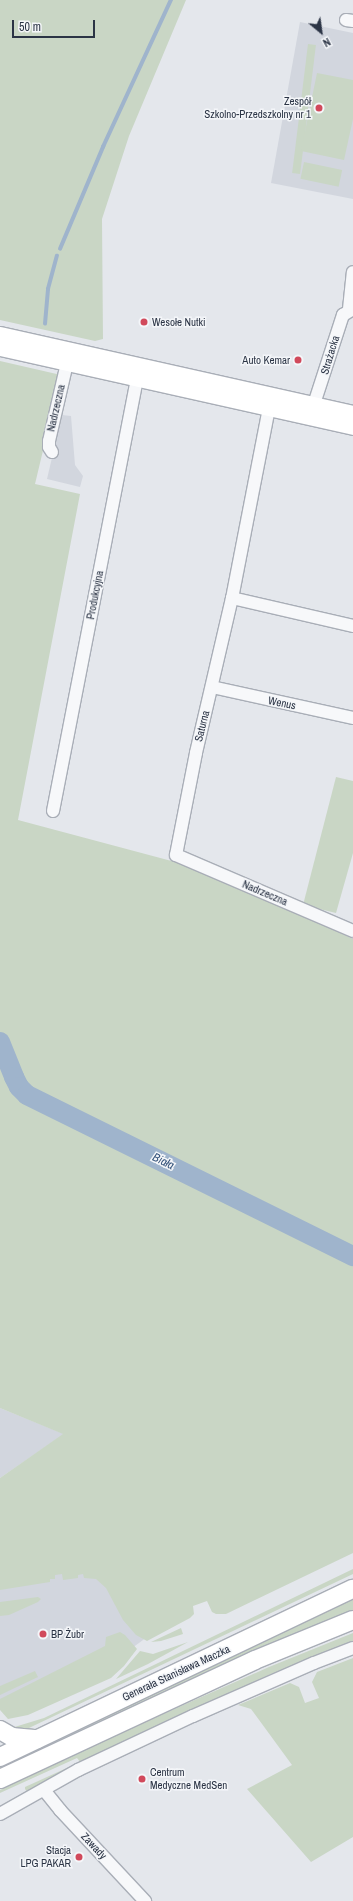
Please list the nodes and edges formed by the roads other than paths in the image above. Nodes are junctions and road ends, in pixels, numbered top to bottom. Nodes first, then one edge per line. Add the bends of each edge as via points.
1 (353, 272) edge
2 (351, 309) edge
3 (0, 334) edge
4 (0, 348) edge
5 (67, 363) junction
6 (137, 379) junction
7 (314, 404) junction
8 (269, 408) junction
9 (353, 413) edge
10 (353, 427) edge
11 (52, 452) dead end
12 (232, 598) junction
13 (353, 626) edge
14 (212, 687) junction
15 (353, 718) edge
16 (53, 811) dead end
17 (176, 855) joint
18 (353, 931) edge
19 (353, 1590) edge
20 (353, 1620) edge
21 (353, 1648) edge
22 (0, 1730) edge
23 (38, 1739) junction
24 (0, 1757) edge
25 (0, 1779) edge
26 (44, 1790) junction
27 (0, 1814) edge
28 (145, 1901) edge

1 - 2 street, Strażacka
2 - 7 street, Strażacka via 343,315
3 - 7 main road
4 - 5 main road
5 - 6 main road
5 - 11 street, Nadrzeczna via 49,441
6 - 8 main road
6 - 16 street, Produkcyjna
7 - 9 main road
8 - 10 main road
8 - 12 street, Saturna
12 - 13 street
12 - 14 street, Saturna
14 - 15 street, Wenus
14 - 17 street, Saturna
17 - 18 street, Nadrzeczna
19 - 23 highway, Generała Stanisława Maczka
20 - 25 highway, Generała Stanisława Maczka via 256,1660
21 - 26 street via 193,1716 78,1770
22 - 23 highway via 17,1738
23 - 24 highway, Generała Stanisława Maczka
26 - 27 street
26 - 28 street, Zawady

